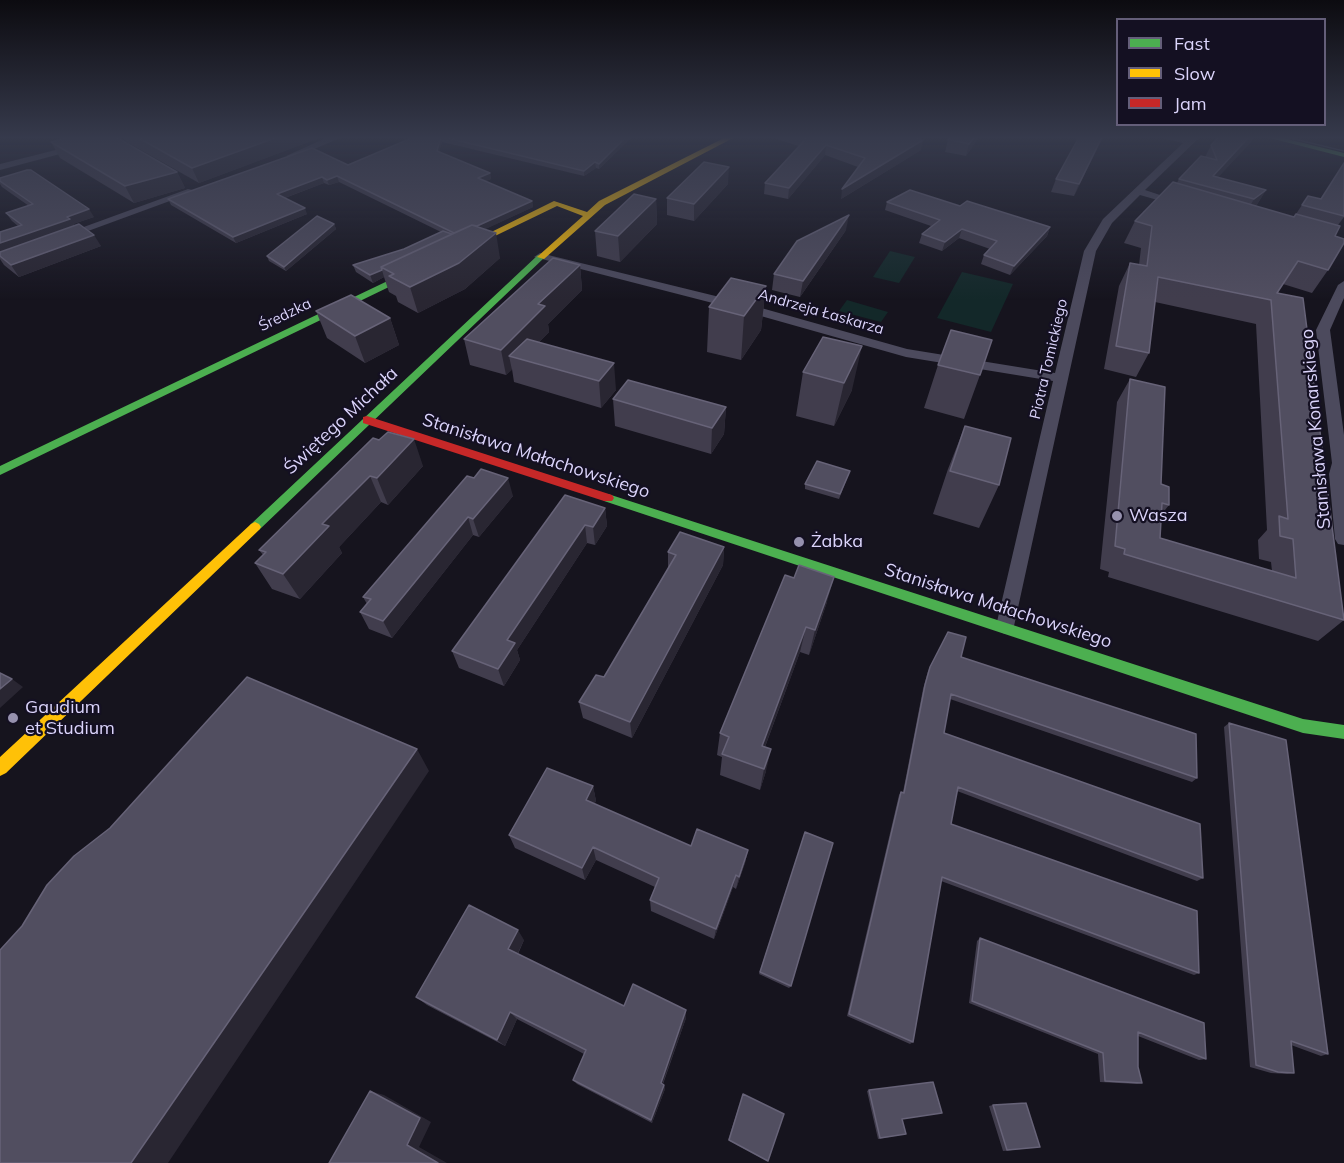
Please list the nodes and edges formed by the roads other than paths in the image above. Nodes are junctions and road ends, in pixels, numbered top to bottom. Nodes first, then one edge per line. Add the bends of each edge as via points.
1 (180, 191) edge
2 (623, 191) edge
3 (1137, 191) edge
4 (1138, 191) edge
5 (1191, 206) edge
6 (586, 214) junction
7 (55, 240) edge
8 (450, 255) edge
9 (540, 257) junction
10 (428, 265) edge
11 (1344, 285) edge
12 (1061, 378) junction
13 (368, 420) junction
14 (0, 471) edge
15 (1344, 539) edge
16 (1005, 626) junction
17 (1344, 732) edge
18 (0, 768) edge

1 - 7 street
2 - 6 street, Świętego Michała
3 - 12 street, Piotra Tomickiego via 1107,221 1090,251
4 - 5 street
6 - 8 street via 557,203
6 - 9 street, Świętego Michała
9 - 12 street, Andrzeja Łaskarza via 740,306 906,353
9 - 13 street, Świętego Michała
10 - 14 street, Średzka
11 - 15 street, Stanisława Konarskiego via 1323,330 1340,463 1337,474
12 - 16 street, Piotra Tomickiego
13 - 16 street, Stanisława Małachowskiego
13 - 18 street, Świętego Michała
16 - 17 street, Stanisława Małachowskiego via 1303,726

